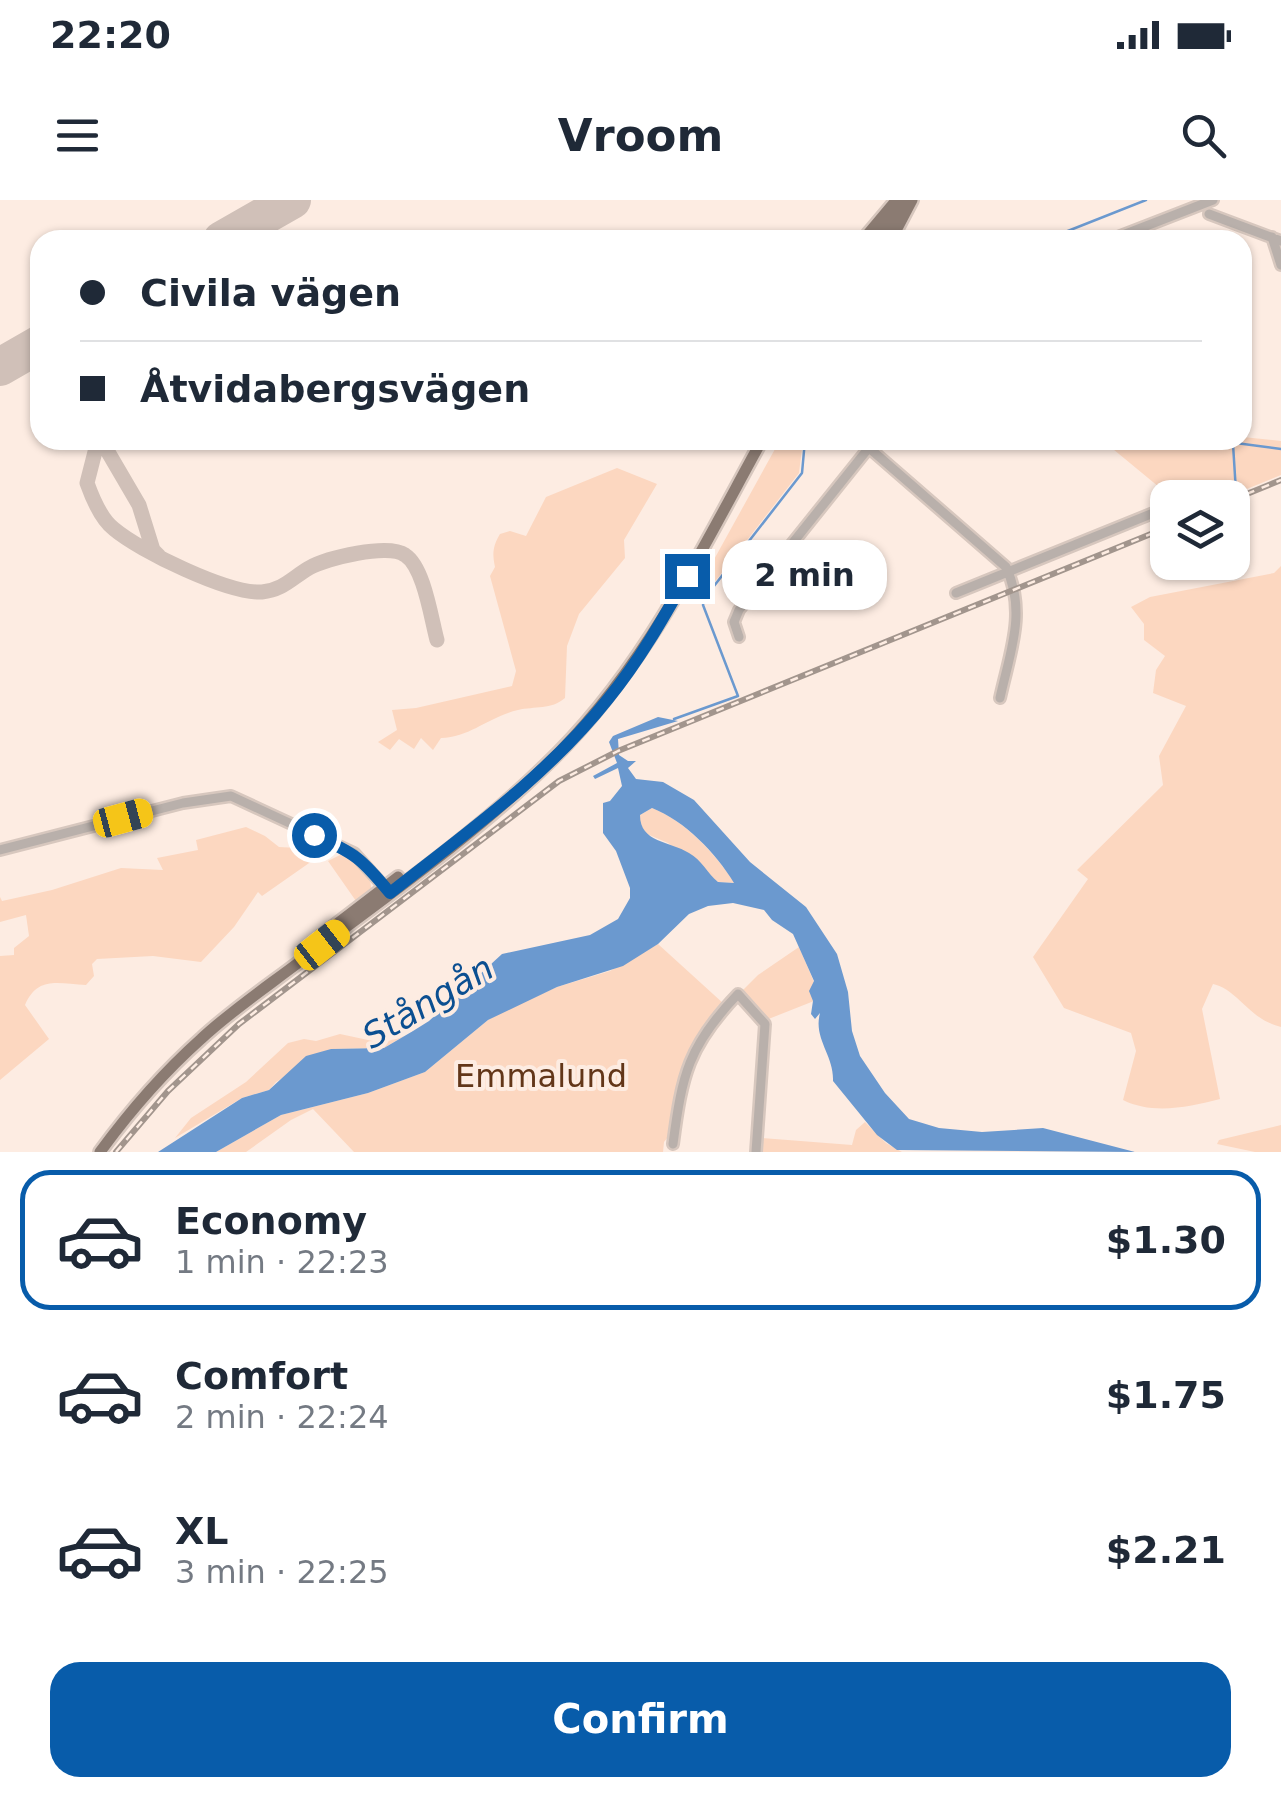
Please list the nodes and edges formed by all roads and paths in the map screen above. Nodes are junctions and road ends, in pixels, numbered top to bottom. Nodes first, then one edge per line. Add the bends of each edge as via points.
1 (900, 200) edge
2 (912, 200) edge
3 (1213, 200) edge
4 (1210, 214) dead end
5 (883, 230) edge
6 (886, 230) edge
7 (1136, 230) edge
8 (1276, 239) edge
9 (1281, 265) edge
10 (756, 450) edge
11 (867, 450) edge
12 (879, 450) edge
13 (1150, 515) edge
14 (1008, 572) junction
15 (956, 593) dead end
16 (739, 636) dead end
17 (1000, 698) dead end
18 (0, 850) edge
19 (387, 890) junction
20 (674, 1144) dead end
21 (100, 1152) edge
22 (756, 1152) edge

1 - 5 main road
2 - 6 main road
3 - 7 street
4 - 8 street
8 - 9 street
10 - 19 main road via 621,682 546,766
11 - 16 street via 739,610
12 - 14 street
13 - 14 street
14 - 15 street
14 - 17 street via 1018,612
18 - 19 street via 231,796 354,854
19 - 21 main road via 175,1064
20 - 22 street via 690,1060 738,994 764,1024

